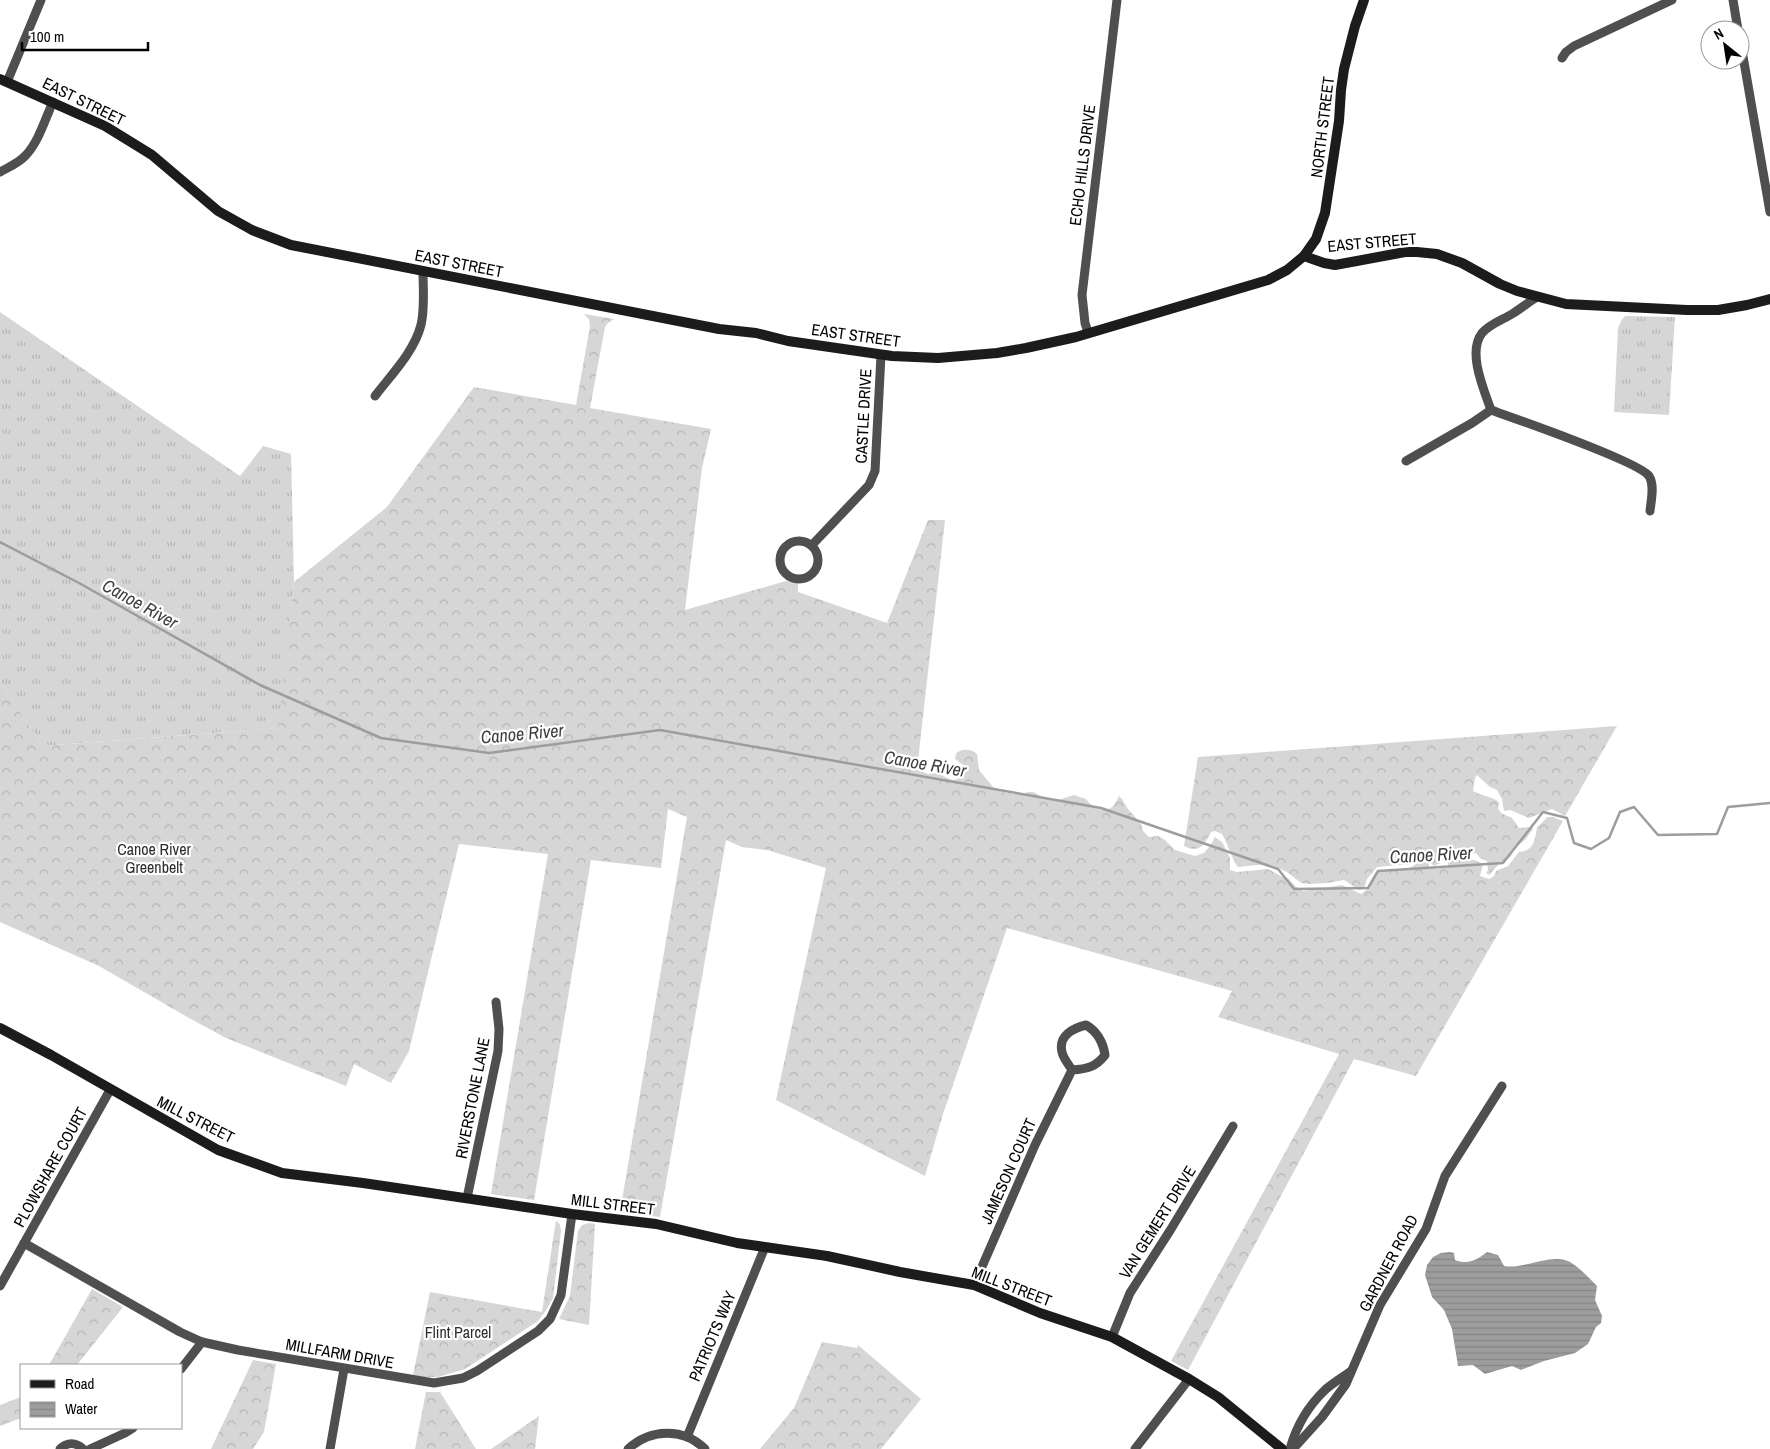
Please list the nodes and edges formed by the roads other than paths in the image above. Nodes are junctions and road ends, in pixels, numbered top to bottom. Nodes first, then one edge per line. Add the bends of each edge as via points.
1 (41, 0) edge
2 (1117, 0) edge
3 (1364, 0) edge
4 (1672, 0) edge
5 (1733, 0) edge
6 (1736, 20) edge
7 (1562, 58) dead end
8 (1745, 70) edge
9 (4, 81) edge
10 (53, 102) junction
11 (0, 172) edge
12 (1770, 212) edge
13 (1304, 256) junction
14 (423, 271) junction
15 (1537, 297) junction
16 (1770, 299) edge
17 (1088, 332) junction
18 (881, 355) junction
19 (374, 396) dead end
20 (1491, 410) junction
21 (1406, 461) dead end
22 (1650, 511) dead end
23 (812, 545) junction
24 (496, 1002) dead end
25 (0, 1028) edge
26 (1072, 1070) junction
27 (1502, 1086) dead end
28 (110, 1090) junction
29 (1233, 1126) dead end
30 (467, 1198) junction
31 (572, 1214) junction
32 (24, 1243) junction
33 (765, 1247) junction
34 (974, 1285) junction
35 (0, 1286) edge
36 (1112, 1337) junction
37 (202, 1342) junction
38 (182, 1367) edge
39 (344, 1369) junction
40 (1352, 1370) junction
41 (1189, 1379) junction
42 (131, 1429) edge
43 (687, 1437) junction
44 (60, 1449) edge
45 (83, 1449) edge
46 (90, 1449) edge
47 (330, 1449) edge
48 (628, 1449) edge
49 (705, 1449) edge
50 (1135, 1449) edge
51 (1282, 1449) edge
52 (1291, 1449) edge

1 - 9 street
2 - 17 street, ECHO HILLS DRIVE via 1082,295
3 - 13 street, NORTH STREET via 1344,69 1340,121 1325,213 1316,239
4 - 7 street via 1574,46
5 - 6 street
8 - 12 street
9 - 10 street, EAST STREET
10 - 11 street via 27,155
10 - 14 street, EAST STREET via 105,126 152,155 218,211 252,230 290,245
13 - 15 street, EAST STREET via 1335,264 1405,252 1437,254 1462,263 1500,284
13 - 17 street, EAST STREET via 1268,280
14 - 18 street, EAST STREET via 719,329
14 - 19 street via 418,335 408,354
15 - 16 street, EAST STREET via 1566,304 1687,310 1733,307
15 - 20 street via 1490,327 1477,344 1478,368
17 - 18 street, EAST STREET via 996,353 938,358
18 - 23 street, CASTLE DRIVE via 876,471 869,485
20 - 21 street
20 - 22 street via 1639,469 1649,476 1652,484
23 - 23 street via 800,540 788,545 780,562 786,573 797,578 813,572 818,556
24 - 30 street, RIVERSTONE LANE via 498,1051
25 - 28 street, MILL STREET
26 - 26 street via 1062,1053 1062,1043 1067,1033 1086,1025 1100,1038 1105,1056 1089,1069
26 - 34 street, JAMESON COURT via 1035,1145
27 - 40 street, GARDNER ROAD via 1445,1176 1426,1229 1380,1305
28 - 30 street, MILL STREET via 218,1150 282,1174
28 - 32 street, PLOWSHARE COURT
29 - 36 street, VAN GEMERT DRIVE via 1130,1293
30 - 31 street, MILL STREET
31 - 33 street, MILL STREET via 656,1224
31 - 39 street, MILLFARM DRIVE via 558,1303 550,1319 523,1340 477,1371 449,1382 434,1384
32 - 35 street, PLOWSHARE COURT
32 - 37 street, MILLFARM DRIVE
33 - 34 street, MILL STREET
33 - 43 street, PATRIOTS WAY
34 - 36 street, MILL STREET via 1040,1313
36 - 41 street, MILL STREET
37 - 38 street
37 - 39 street, MILLFARM DRIVE
39 - 47 street
40 - 52 street, GARDNER ROAD via 1322,1417
40 - 52 street via 1326,1389 1304,1417 1293,1436
41 - 50 street
41 - 51 street, MILL STREET via 1228,1404
42 - 46 street
43 - 48 street via 670,1433 652,1435
43 - 49 street
44 - 45 street via 72,1443

